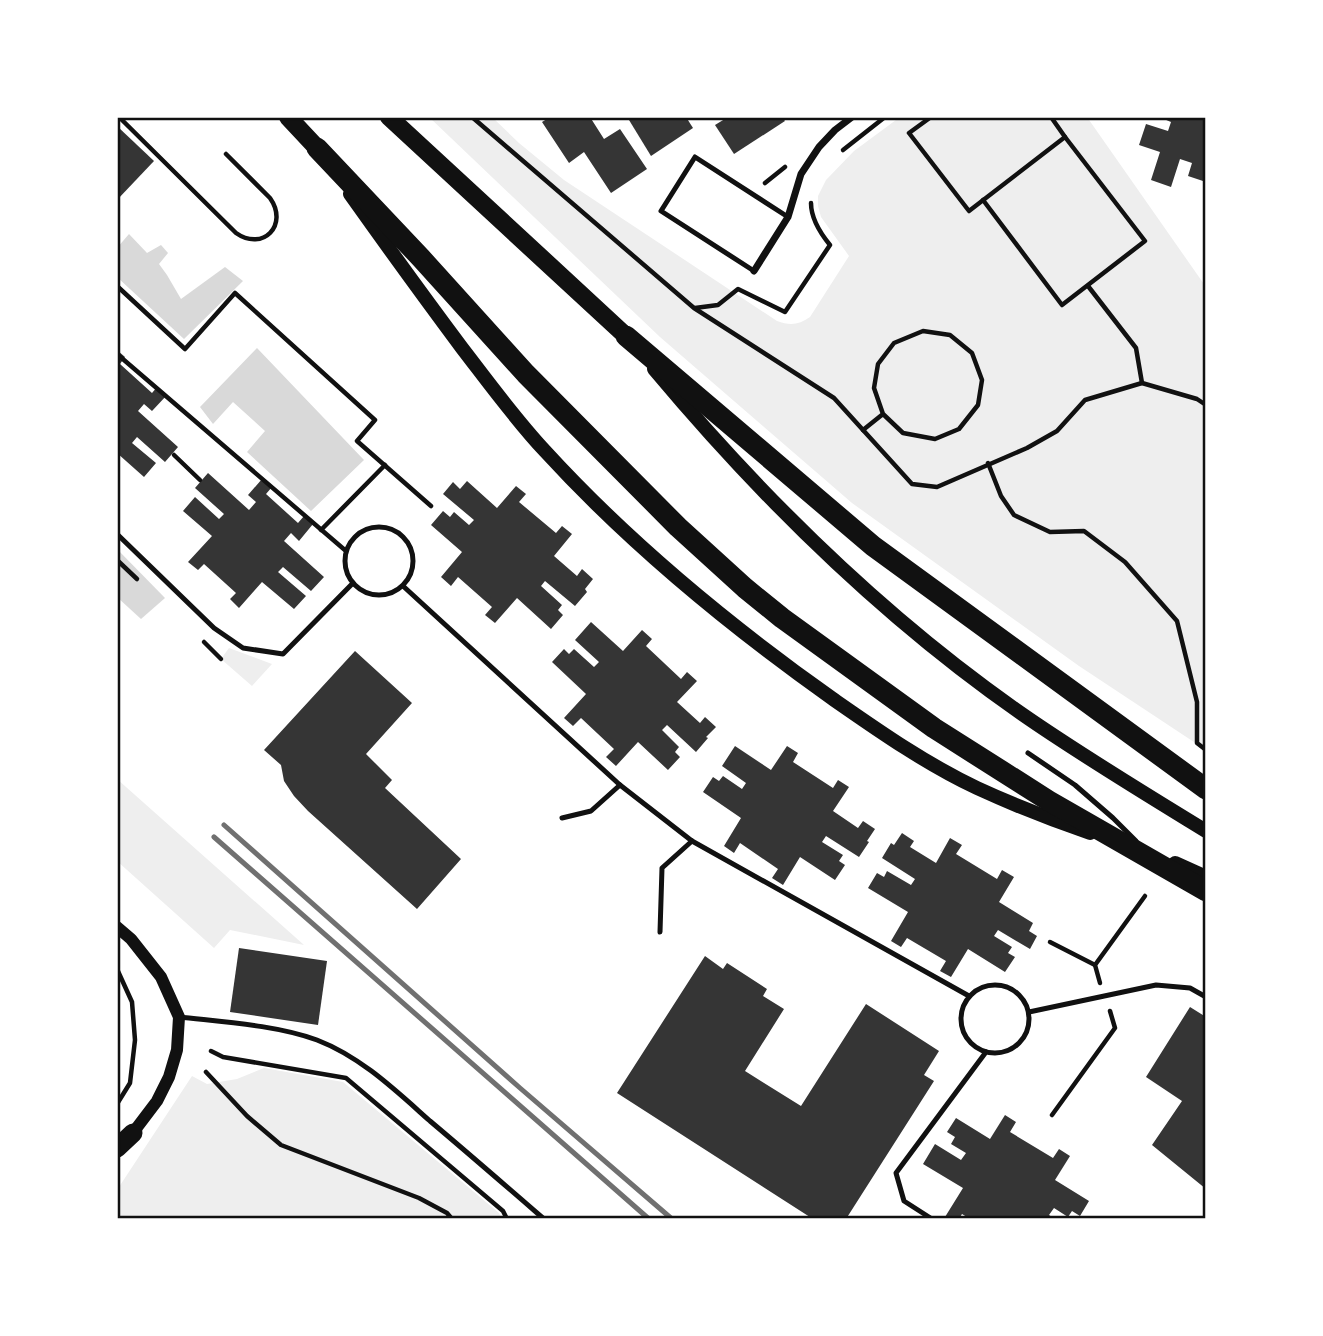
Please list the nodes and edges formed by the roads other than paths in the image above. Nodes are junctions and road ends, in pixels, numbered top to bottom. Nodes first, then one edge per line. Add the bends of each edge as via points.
1 (288, 117) edge
2 (389, 117) edge
3 (852, 117) edge
4 (317, 148) junction
5 (788, 218) junction
6 (754, 271) joint
7 (626, 336) junction
8 (117, 534) edge
9 (353, 583) junction
10 (403, 586) junction
11 (1044, 730) dead end
12 (1028, 753) dead end
13 (620, 785) junction
14 (1206, 789) edge
15 (562, 818) dead end
16 (1206, 829) edge
17 (692, 841) junction
18 (1161, 865) junction
19 (1206, 877) edge
20 (1206, 891) edge
21 (117, 927) edge
22 (660, 932) dead end
23 (969, 996) junction
24 (1206, 997) edge
25 (1029, 1012) junction
26 (179, 1017) junction
27 (986, 1052) junction
28 (133, 1133) joint
29 (117, 1151) edge
30 (544, 1219) edge
31 (932, 1219) edge

1 - 4 main road
2 - 7 main road
3 - 5 street via 819,147 801,174
4 - 18 highway via 535,384 710,557 782,618 946,736
4 - 19 main road via 414,284 544,450 628,534 725,618 864,720 947,773 1015,805
5 - 6 street
5 - 6 lane via 695,158 688,168 661,211
7 - 14 highway via 873,546
7 - 16 main road via 734,460 886,608 1020,713
8 - 9 lane via 214,628 243,648 283,654
9 - 10 lane via 362,591 383,595
9 - 10 lane via 345,562 351,540 359,532 381,526 392,528 410,543 413,566
10 - 13 lane
11 - 16 lane
12 - 18 lane via 1074,785
13 - 15 lane via 591,811
13 - 17 lane
17 - 22 lane via 662,868
17 - 23 lane
18 - 20 highway
21 - 26 street via 161,977
23 - 25 lane via 998,984 1018,993
23 - 27 lane via 963,1006 962,1029 967,1040
24 - 25 lane via 1190,988 1156,985
25 - 27 lane via 1026,1035 1019,1044 998,1054
26 - 28 street via 169,1077
26 - 30 lane via 300,1035 350,1056
27 - 31 lane via 896,1173 904,1200
28 - 29 highway

